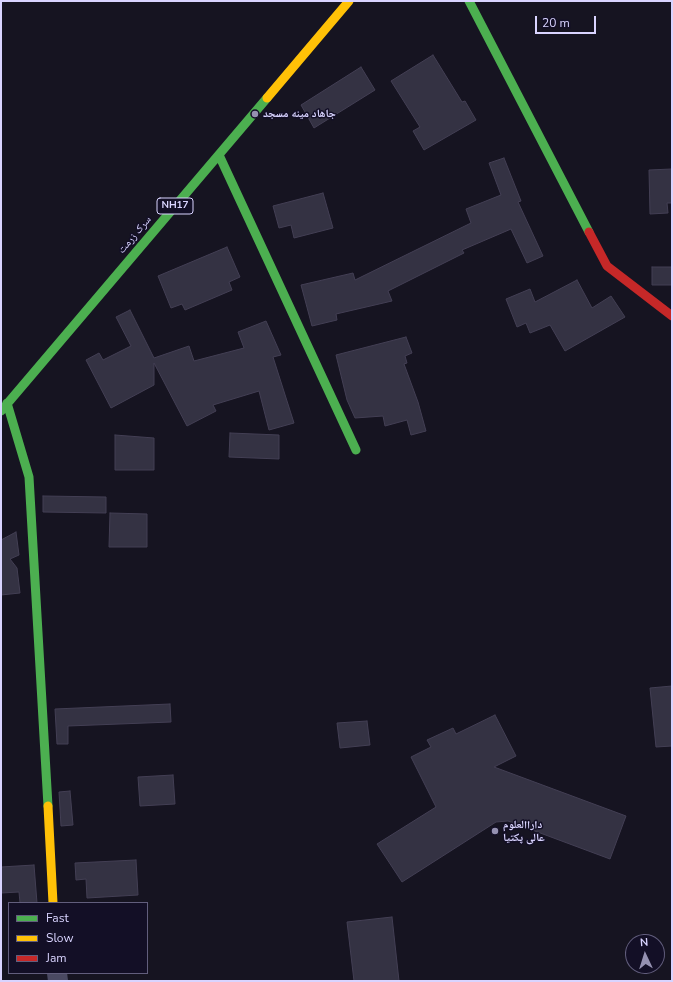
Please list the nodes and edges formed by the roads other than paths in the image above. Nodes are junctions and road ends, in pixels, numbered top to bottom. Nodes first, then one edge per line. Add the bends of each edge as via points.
1 (349, 1) edge
2 (469, 1) edge
3 (219, 155) junction
4 (672, 316) edge
5 (7, 403) junction
6 (1, 411) edge
7 (356, 450) dead end
8 (53, 902) edge

1 - 3 main road, سرک زرمت / NH17
2 - 4 main road via 607,266
3 - 5 main road, سرک زرمت / NH17
3 - 7 main road
5 - 6 main road, سرک زرمت / NH17
5 - 8 main road via 29,477

